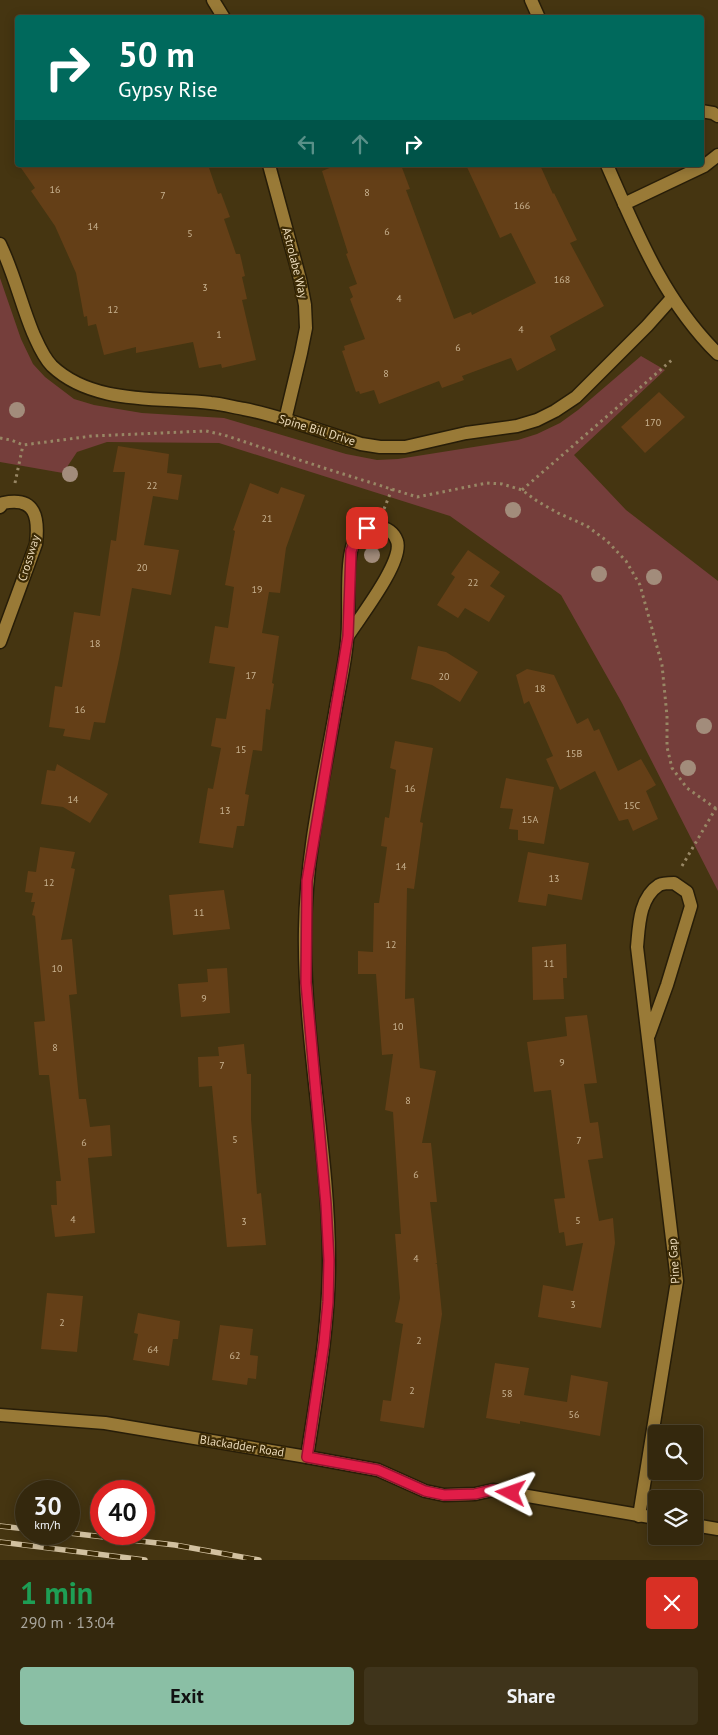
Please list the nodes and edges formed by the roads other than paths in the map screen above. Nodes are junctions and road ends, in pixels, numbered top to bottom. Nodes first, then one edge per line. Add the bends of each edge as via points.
1 (212, 0) edge
2 (530, 0) edge
3 (222, 15) edge
4 (538, 15) edge
5 (704, 112) edge
6 (718, 116) edge
7 (718, 155) edge
8 (704, 166) edge
9 (270, 167) edge
10 (608, 167) edge
11 (702, 167) edge
12 (624, 204) junction
13 (0, 244) edge
14 (672, 298) junction
15 (718, 354) edge
16 (285, 420) junction
17 (0, 507) edge
18 (348, 636) junction
19 (0, 642) edge
20 (649, 1035) junction
21 (0, 1415) edge
22 (307, 1457) junction
23 (639, 1516) junction
24 (648, 1517) edge
25 (703, 1526) edge
26 (718, 1529) edge

1 - 3 street
2 - 4 street
5 - 6 street
7 - 8 street
9 - 16 street, Astrolabe Way via 305,305 306,328
10 - 12 street
11 - 12 street
12 - 14 street via 646,253
13 - 16 street, Spine Bill Drive via 40,348 51,365 72,382 126,396 211,403
14 - 15 street
14 - 16 street, Spine Bill Drive via 576,397 556,411 517,426 405,447 380,447
17 - 19 street, Crossway via 14,501 28,504 36,515 38,528 36,544
18 - 18 street via 351,551 357,536 367,528 377,526 390,530 399,549 390,573
18 - 22 street via 307,881 306,983 329,1260 324,1343
20 - 20 street, Pine Gap via 638,947 640,919 647,897 660,884 674,883 687,892 691,906
20 - 23 street, Pine Gap via 677,1281
21 - 22 street, Blackadder Road via 105,1423
22 - 23 street, Blackadder Road via 378,1470 425,1491 444,1495 492,1490
23 - 24 street, Blackadder Road
25 - 26 street

